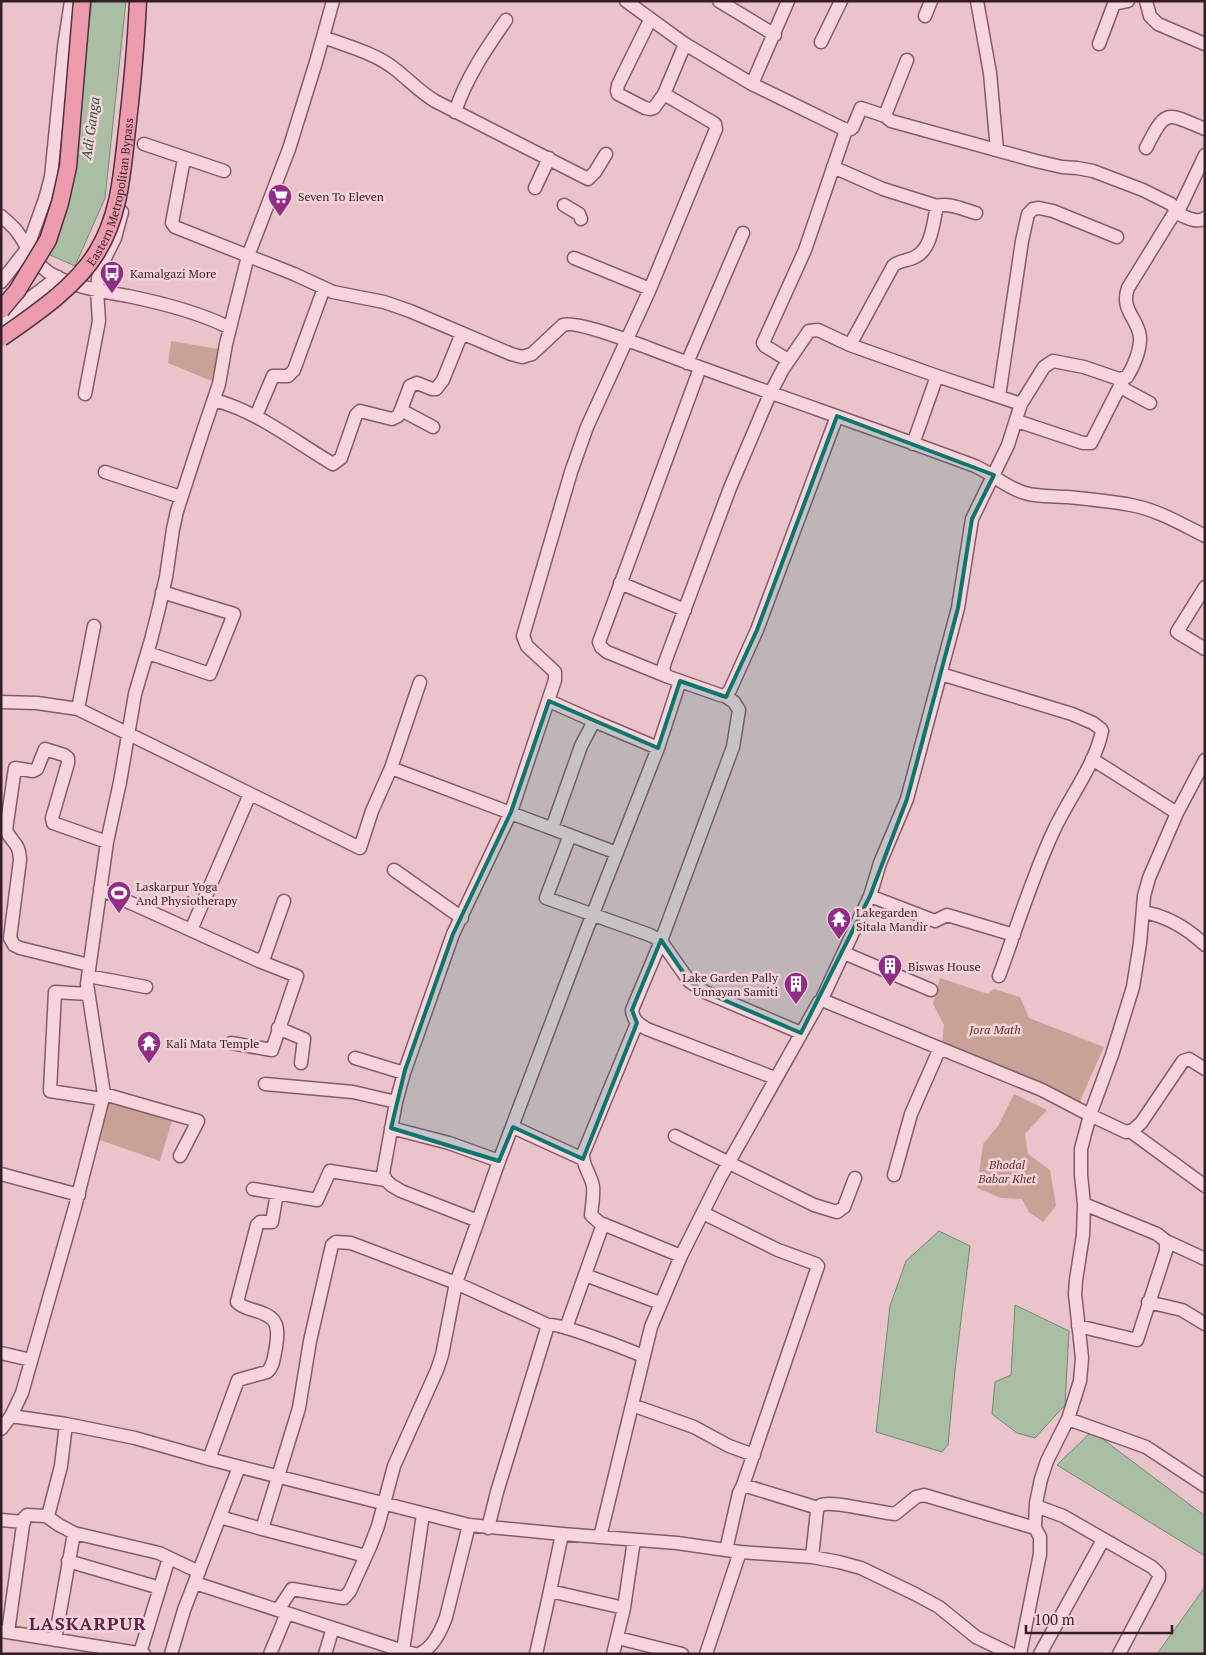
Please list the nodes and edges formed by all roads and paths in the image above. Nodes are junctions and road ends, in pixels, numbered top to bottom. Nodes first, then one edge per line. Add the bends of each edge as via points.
1 (72, 1) edge
2 (82, 1) edge
3 (138, 1) edge
4 (145, 1) edge
5 (333, 1) edge
6 (626, 1) edge
7 (719, 1) edge
8 (788, 1) edge
9 (841, 1) edge
10 (931, 1) edge
11 (977, 1) edge
12 (1128, 1) edge
13 (1146, 1) edge
14 (925, 16) dead end
15 (506, 20) dead end
16 (650, 20) junction
17 (774, 35) junction
18 (323, 37) junction
19 (821, 42) dead end
20 (685, 44) junction
21 (1099, 44) dead end
22 (1205, 44) edge
23 (907, 60) dead end
24 (752, 84) junction
25 (664, 94) junction
26 (456, 112) junction
27 (885, 116) junction
28 (1205, 129) edge
29 (846, 130) junction
30 (144, 144) dead end
31 (1146, 148) dead end
32 (997, 150) junction
33 (606, 154) dead end
34 (1205, 155) edge
35 (549, 158) junction
36 (184, 159) junction
37 (833, 167) junction
38 (224, 171) dead end
39 (535, 188) dead end
40 (564, 205) dead end
41 (937, 206) junction
42 (976, 213) dead end
43 (1177, 214) junction
44 (1, 216) edge
45 (1205, 218) edge
46 (581, 219) dead end
47 (744, 233) dead end
48 (1117, 237) dead end
49 (27, 249) junction
50 (248, 256) junction
51 (574, 258) dead end
52 (58, 277) junction
53 (1, 282) edge
54 (324, 288) junction
55 (650, 290) junction
56 (97, 291) junction
57 (1, 310) edge
58 (1, 320) edge
59 (230, 328) junction
60 (462, 333) junction
61 (1, 338) edge
62 (628, 340) junction
63 (850, 345) junction
64 (788, 360) junction
65 (687, 363) junction
66 (700, 368) junction
67 (937, 376) junction
68 (1121, 384) junction
69 (85, 394) dead end
70 (770, 394) junction
71 (1000, 396) junction
72 (214, 400) junction
73 (1150, 403) dead end
74 (1021, 404) junction
75 (1115, 404) dead end
76 (401, 410) junction
77 (256, 416) junction
78 (837, 416) junction
79 (1016, 421) junction
80 (434, 427) dead end
81 (913, 444) junction
82 (105, 472) dead end
83 (994, 475) junction
84 (181, 497) junction
85 (1205, 536) edge
86 (620, 583) junction
87 (1205, 587) edge
88 (162, 592) junction
89 (685, 610) junction
90 (94, 626) dead end
91 (1205, 649) edge
92 (148, 653) junction
93 (941, 674) junction
94 (666, 676) junction
95 (680, 681) junction
96 (420, 682) dead end
97 (726, 696) junction
98 (549, 700) junction
99 (1, 702) edge
100 (78, 709) junction
101 (594, 721) junction
102 (127, 734) junction
103 (658, 748) junction
104 (1092, 759) junction
105 (1205, 760) edge
106 (391, 768) junction
107 (250, 794) junction
108 (511, 812) junction
109 (1177, 813) junction
110 (552, 828) junction
111 (570, 834) junction
112 (106, 842) junction
113 (617, 853) junction
114 (394, 870) dead end
115 (100, 889) junction
116 (870, 896) junction
117 (284, 900) dead end
118 (1143, 912) junction
119 (592, 914) junction
120 (462, 918) junction
121 (191, 930) junction
122 (1014, 935) junction
123 (661, 941) junction
124 (1205, 945) edge
125 (844, 953) junction
126 (259, 961) junction
127 (89, 971) junction
128 (999, 976) dead end
129 (146, 987) dead end
130 (931, 990) dead end
131 (88, 994) junction
132 (821, 1000) junction
133 (637, 1023) junction
134 (278, 1028) junction
135 (801, 1033) junction
136 (231, 1043) dead end
137 (940, 1048) junction
138 (355, 1058) dead end
139 (301, 1062) dead end
140 (1205, 1069) edge
141 (404, 1073) junction
142 (775, 1078) junction
143 (265, 1084) dead end
144 (103, 1097) junction
145 (396, 1102) junction
146 (1090, 1115) junction
147 (513, 1127) junction
148 (391, 1128) junction
149 (1130, 1131) junction
150 (675, 1136) dead end
151 (180, 1156) dead end
152 (582, 1159) junction
153 (499, 1161) junction
154 (729, 1162) junction
155 (1, 1174) edge
156 (894, 1175) dead end
157 (855, 1178) dead end
158 (386, 1180) junction
159 (1205, 1186) edge
160 (253, 1190) dead end
161 (277, 1193) junction
162 (78, 1195) junction
163 (1084, 1204) junction
164 (703, 1213) junction
165 (478, 1221) junction
166 (602, 1225) junction
167 (1166, 1241) junction
168 (681, 1256) junction
169 (1205, 1259) edge
170 (584, 1275) junction
171 (456, 1283) junction
172 (1148, 1302) junction
173 (660, 1303) junction
174 (548, 1324) junction
175 (1205, 1324) edge
176 (1078, 1326) junction
177 (566, 1328) junction
178 (1, 1353) edge
179 (643, 1356) junction
180 (31, 1360) junction
181 (632, 1405) junction
182 (11, 1416) junction
183 (1068, 1419) junction
184 (66, 1424) junction
185 (1, 1429) edge
186 (754, 1455) junction
187 (209, 1459) junction
188 (239, 1467) junction
189 (279, 1477) junction
190 (743, 1485) junction
191 (1205, 1486) edge
192 (383, 1504) junction
193 (1036, 1506) junction
194 (818, 1508) junction
195 (423, 1514) junction
196 (48, 1516) junction
197 (220, 1517) junction
198 (1, 1520) edge
199 (24, 1522) junction
200 (470, 1525) junction
201 (488, 1528) junction
202 (1036, 1528) junction
203 (262, 1529) junction
204 (74, 1533) junction
205 (562, 1534) junction
206 (600, 1537) junction
207 (634, 1540) junction
208 (1103, 1540) junction
209 (726, 1550) junction
210 (740, 1552) junction
211 (366, 1556) junction
212 (812, 1557) junction
213 (169, 1558) junction
214 (68, 1561) junction
215 (197, 1577) junction
216 (160, 1588) junction
217 (550, 1592) junction
218 (624, 1608) junction
219 (283, 1612) junction
220 (333, 1628) junction
221 (5, 1631) edge
222 (618, 1638) junction
223 (55, 1640) junction
224 (142, 1653) edge
225 (417, 1653) edge
226 (171, 1654) edge
227 (270, 1654) edge
228 (325, 1654) edge
229 (536, 1654) edge
230 (613, 1654) edge
231 (682, 1654) edge
232 (706, 1654) edge
233 (1011, 1654) edge
234 (1020, 1654) edge
235 (1040, 1654) edge
236 (1118, 1654) edge

1 - 49 street via 51,177
2 - 57 main road, bridge via 68,167 60,203 48,240 17,291
3 - 61 main road, Eastern Metropolitan Bypass, bridge via 136,55 120,186 112,223 97,252 79,275 36,313
4 - 56 street via 140,78 126,190 115,238 103,262
5 - 18 street
6 - 16 street
7 - 17 street
8 - 17 street
9 - 19 street
10 - 14 street
11 - 32 street via 990,73
12 - 21 street via 1114,4
13 - 22 street via 1150,16 1158,24
15 - 26 street via 470,75
16 - 20 street
16 - 25 street via 617,91 650,109 657,106
17 - 24 street
18 - 26 street via 387,64 425,95
18 - 50 street via 289,149
20 - 24 street
20 - 25 street
23 - 27 street
24 - 29 street
25 - 55 street via 715,124 716,129
26 - 35 street
27 - 29 street via 861,108 853,127
27 - 32 street via 891,121
28 - 31 street via 1171,116 1157,126
29 - 37 street
30 - 36 street
32 - 43 street via 1062,168 1093,171 1171,204
33 - 35 street via 588,179
34 - 43 street
35 - 39 street
36 - 38 street
36 - 50 street via 173,225
37 - 41 street via 883,189
37 - 64 street via 804,250 763,343
40 - 46 street via 579,214
41 - 42 street via 949,205
41 - 63 street via 927,247 915,258 893,266
43 - 45 street via 1197,221
43 - 68 street via 1173,215 1127,292 1126,303 1140,339 1130,372
44 - 49 street via 15,229
47 - 65 street
48 - 71 street via 1054,211 1039,208 1028,214
49 - 52 street via 44,269
49 - 53 street
50 - 54 street
50 - 59 street
51 - 55 street
52 - 56 street
52 - 58 street
54 - 60 street via 338,294 384,302
54 - 77 street via 294,370 288,376 273,376
55 - 62 street
56 - 59 street via 170,306
56 - 69 street via 98,326
59 - 72 street
60 - 62 street via 522,357 532,354 566,324
60 - 76 street via 443,380 432,389 417,383 410,386
62 - 65 street
62 - 98 street via 587,427 524,629 527,646 555,672
63 - 64 street via 812,330
63 - 67 street
64 - 70 street
65 - 66 street
66 - 70 street
66 - 86 street
67 - 71 street
67 - 81 street
68 - 73 street
68 - 74 street via 1084,367 1053,361 1044,366
68 - 75 street
68 - 79 street via 1091,443
70 - 78 street
70 - 89 street via 730,488
71 - 74 street
72 - 77 street
72 - 84 street
74 - 79 street
76 - 77 street via 392,419 360,411 341,458 333,464
76 - 80 street
78 - 81 street
78 - 97 street via 757,630
79 - 83 street
81 - 83 street
82 - 84 street
83 - 85 street via 1010,487 1028,494 1146,508
83 - 93 street via 972,518 961,594
84 - 88 street via 172,529
86 - 89 street
86 - 94 street via 600,637 601,648
87 - 91 street via 1177,632
88 - 92 street
88 - 92 street via 234,614 210,674
89 - 94 street via 663,669
90 - 100 street
92 - 102 street
93 - 104 street via 1093,723 1102,731
93 - 116 street via 907,799
94 - 95 street
95 - 97 street
95 - 103 street
96 - 106 street
97 - 123 street via 739,710 733,746
98 - 101 street
98 - 108 street
99 - 100 street
100 - 102 street
101 - 103 street
101 - 110 street via 581,746
102 - 107 street
102 - 112 street
103 - 113 street
104 - 109 street
104 - 122 street via 1045,851
105 - 109 street
106 - 107 street via 360,848
106 - 108 street
107 - 121 street
108 - 110 street
108 - 120 street
109 - 118 street via 1149,878
110 - 111 street
111 - 113 street
111 - 119 street via 546,898
112 - 115 street
112 - 127 street via 53,822 68,758 45,749 37,770 15,768 6,830 20,848 20,860 10,938 20,948
113 - 119 street
114 - 120 street
115 - 121 street
115 - 127 street
116 - 122 street via 934,921 947,916
116 - 125 street
117 - 126 street via 265,956
118 - 124 street via 1171,920
118 - 146 street via 1130,998
119 - 123 street
119 - 147 street
120 - 141 street via 453,934
121 - 126 street
122 - 128 street
123 - 133 street via 632,1010
123 - 135 street via 690,981 705,992
125 - 130 street
125 - 132 street
126 - 134 street via 297,976
127 - 129 street
127 - 131 street
131 - 144 street
131 - 144 street via 55,992 50,1091
132 - 135 street
132 - 137 street
133 - 142 street
133 - 152 street
134 - 136 street via 272,1050
134 - 139 street via 304,1039
135 - 142 street
137 - 146 street via 1042,1090
137 - 156 street via 911,1114
138 - 141 street
140 - 149 street via 1189,1059 1183,1061 1141,1123
141 - 145 street
142 - 154 street
143 - 145 street via 353,1092
144 - 151 street via 198,1120
144 - 162 street
145 - 148 street
146 - 149 street
146 - 163 street via 1081,1149
147 - 152 street
147 - 153 street
148 - 153 street via 449,1143
148 - 158 street via 384,1174
149 - 159 street
150 - 154 street
152 - 166 street via 592,1185 591,1215
153 - 165 street
154 - 157 street via 814,1205 837,1212 844,1207
154 - 164 street
155 - 162 street
158 - 161 street via 330,1171 317,1200
158 - 165 street via 401,1191
160 - 161 street
161 - 187 street via 272,1222 257,1225 237,1302 274,1319 278,1334 274,1361 267,1372 238,1380
162 - 180 street
163 - 167 street via 1157,1234
163 - 176 street via 1076,1280
164 - 168 street
164 - 186 street via 818,1266
165 - 171 street
166 - 168 street
166 - 170 street
167 - 169 street
167 - 172 street via 1166,1251
168 - 173 street
170 - 173 street
170 - 177 street
171 - 174 street
171 - 189 street via 351,1243 336,1242 332,1245 310,1341 299,1408
171 - 192 street via 439,1363 396,1459
172 - 175 street via 1182,1310
172 - 176 street via 1137,1340
173 - 179 street
174 - 177 street
174 - 201 street
176 - 183 street via 1082,1363 1079,1387
177 - 179 street
178 - 180 street
179 - 181 street
180 - 182 street via 22,1393
181 - 186 street via 694,1427
181 - 206 street
182 - 184 street
182 - 185 street
183 - 191 street via 1146,1447
183 - 193 street via 1047,1461
184 - 187 street via 135,1438
184 - 196 street via 61,1466
186 - 190 street
187 - 188 street
188 - 189 street
188 - 197 street
189 - 192 street
189 - 203 street
190 - 194 street
190 - 209 street
192 - 195 street
192 - 211 street
193 - 202 street
193 - 208 street via 1063,1516
194 - 202 street via 828,1504 895,1514 916,1497 924,1495
194 - 212 street
195 - 200 street
195 - 225 street
196 - 199 street via 27,1515
196 - 204 street
197 - 203 street
197 - 215 street
198 - 199 street
199 - 221 street
200 - 201 street
200 - 225 street via 444,1623 438,1637
201 - 205 street
202 - 234 street via 1040,1537 1040,1554
203 - 211 street
204 - 213 street
204 - 214 street
205 - 206 street
205 - 217 street
206 - 207 street
207 - 209 street
207 - 218 street
208 - 235 street
208 - 236 street via 1159,1574
209 - 210 street
210 - 212 street
210 - 232 street
211 - 219 street via 344,1598 292,1589
212 - 233 street via 860,1568 915,1594 938,1607 976,1638
213 - 215 street
213 - 216 street
214 - 216 street
214 - 223 street
215 - 219 street
215 - 226 street
216 - 224 street
217 - 218 street
217 - 229 street
218 - 222 street
219 - 220 street
219 - 227 street
220 - 225 street
220 - 228 street
221 - 223 street
222 - 230 street
222 - 231 street
223 - 224 street

